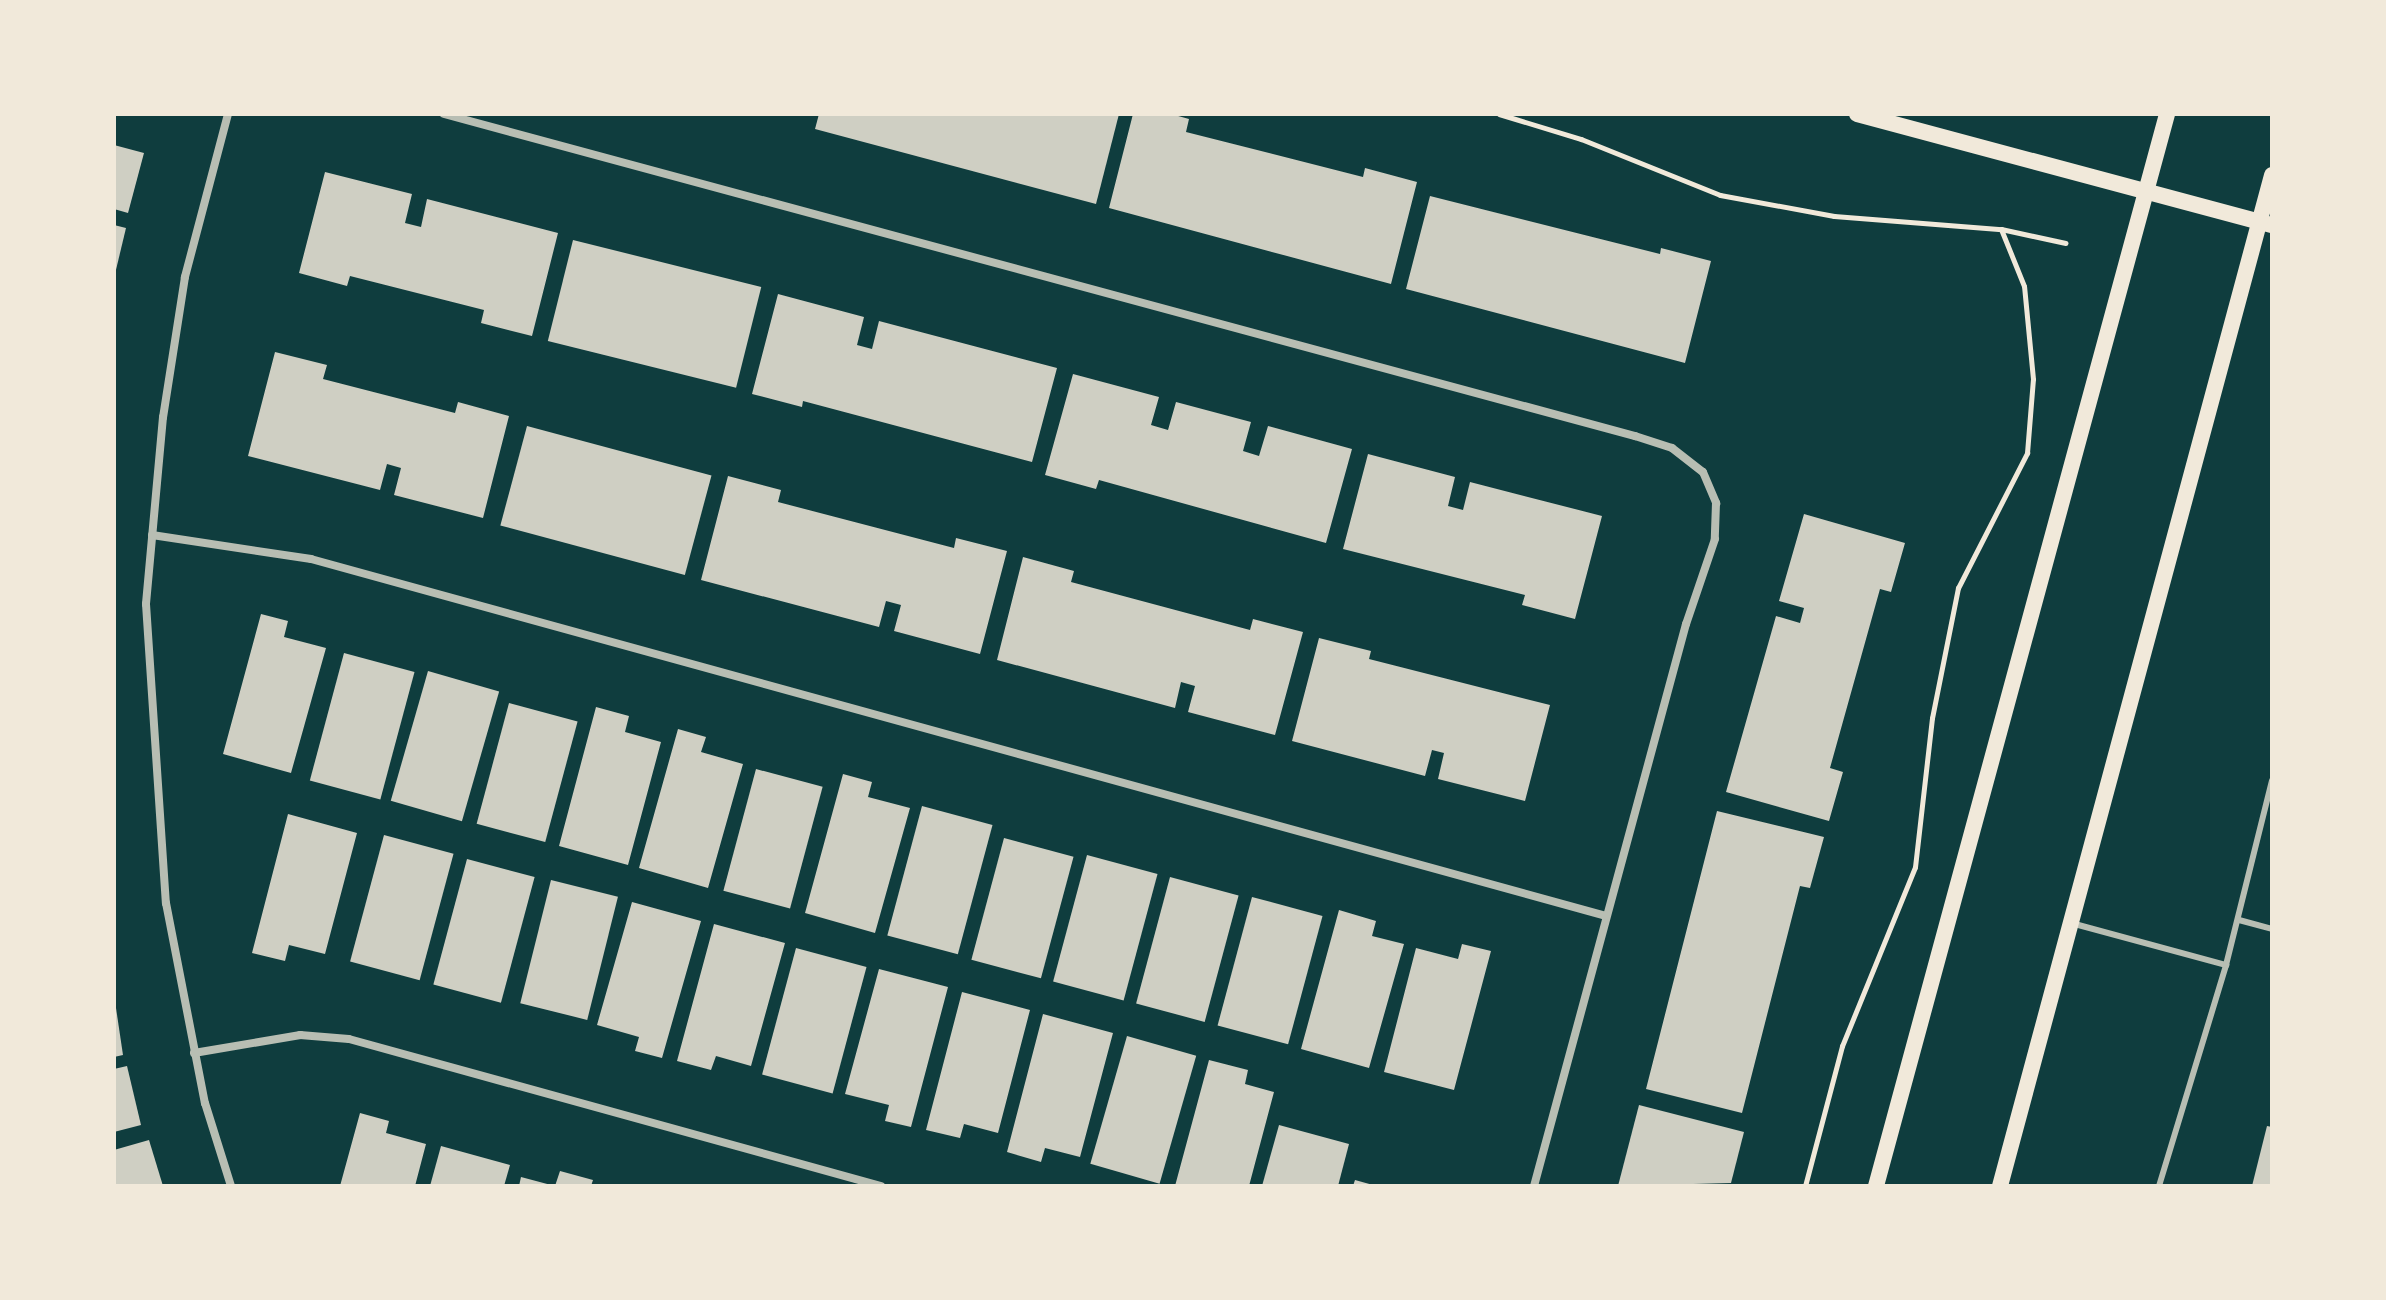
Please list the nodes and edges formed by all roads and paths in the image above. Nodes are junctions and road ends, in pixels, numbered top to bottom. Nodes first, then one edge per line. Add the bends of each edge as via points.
1 (228, 114) edge
2 (444, 114) edge
3 (1499, 114) edge
4 (1857, 114) edge
5 (2167, 114) edge
6 (2272, 175) edge
7 (2149, 189) junction
8 (2266, 223) edge
9 (2001, 229) junction
10 (2065, 243) dead end
11 (152, 535) junction
12 (2272, 781) edge
13 (1606, 916) junction
14 (2239, 920) junction
15 (2071, 923) junction
16 (2272, 929) edge
17 (2226, 965) junction
18 (194, 1053) junction
19 (231, 1186) edge
20 (881, 1186) edge
21 (1534, 1186) edge
22 (1805, 1186) edge
23 (1876, 1186) edge
24 (2000, 1186) edge
25 (2159, 1186) edge

1 - 11 street via 185,277 163,417
2 - 13 street via 1672,448 1703,472 1716,503 1715,539
3 - 9 path via 1581,139 1733,198 1834,216
4 - 7 main road
5 - 7 main road
6 - 8 main road
7 - 8 main road
7 - 23 main road
8 - 15 main road
9 - 10 path
9 - 22 path via 2024,286 2033,379 2027,453 1958,588 1932,718 1915,867 1842,1046
11 - 13 street via 311,559
11 - 18 street via 146,604 152,744 166,903
12 - 14 lane
13 - 21 street
14 - 16 lane
14 - 17 lane
15 - 17 lane
15 - 24 main road
17 - 25 lane
18 - 19 street
18 - 20 street via 300,1035 349,1039

